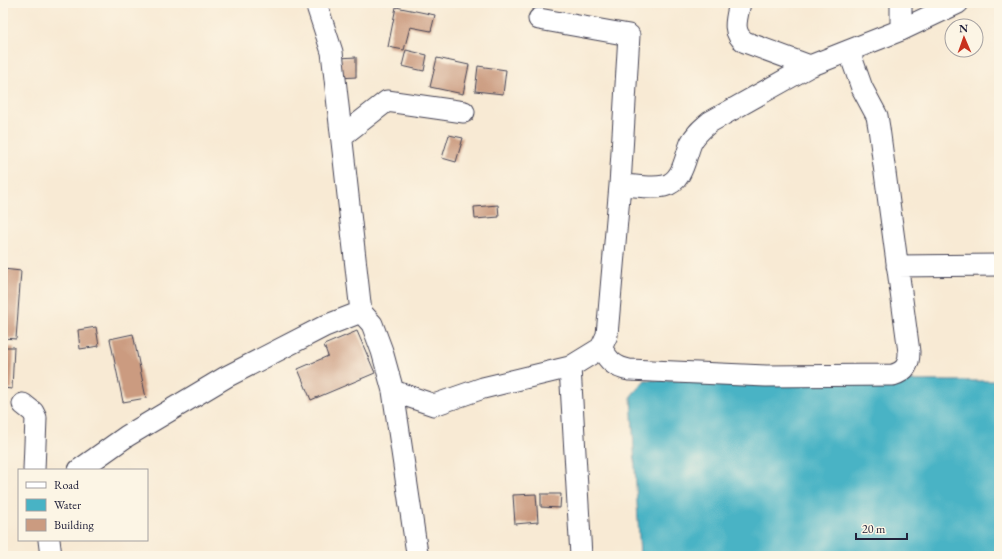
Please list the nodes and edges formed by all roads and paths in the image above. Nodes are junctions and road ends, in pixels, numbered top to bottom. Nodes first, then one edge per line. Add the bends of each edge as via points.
1 (316, 3) edge
2 (740, 3) edge
3 (901, 3) edge
4 (958, 3) edge
5 (539, 19) dead end
6 (901, 30) junction
7 (849, 51) junction
8 (810, 66) junction
9 (464, 112) dead end
10 (342, 136) junction
11 (620, 185) junction
12 (999, 265) edge
13 (897, 266) junction
14 (361, 312) junction
15 (601, 348) junction
16 (570, 367) junction
17 (393, 391) junction
18 (23, 404) dead end
19 (34, 469) edge
20 (80, 469) edge
21 (49, 541) edge
22 (417, 552) dead end
23 (51, 556) edge
24 (581, 556) edge

1 - 10 street via 332,52
2 - 8 street via 736,24 739,38
3 - 6 street
4 - 6 street
5 - 11 street via 629,35
6 - 7 street
7 - 8 street
7 - 13 street via 862,88 877,116
8 - 11 street via 710,122 698,132 691,143 678,177 665,186
9 - 10 street via 387,101
10 - 14 street
11 - 15 street via 607,335
12 - 13 street
13 - 15 street via 909,360 901,372 893,375 766,376 629,370 617,368
14 - 17 street via 372,324
14 - 20 street via 325,326 226,377 127,436
15 - 16 street
16 - 17 street via 483,388 434,405
16 - 24 street
17 - 22 street
18 - 19 street via 36,418
21 - 23 street

